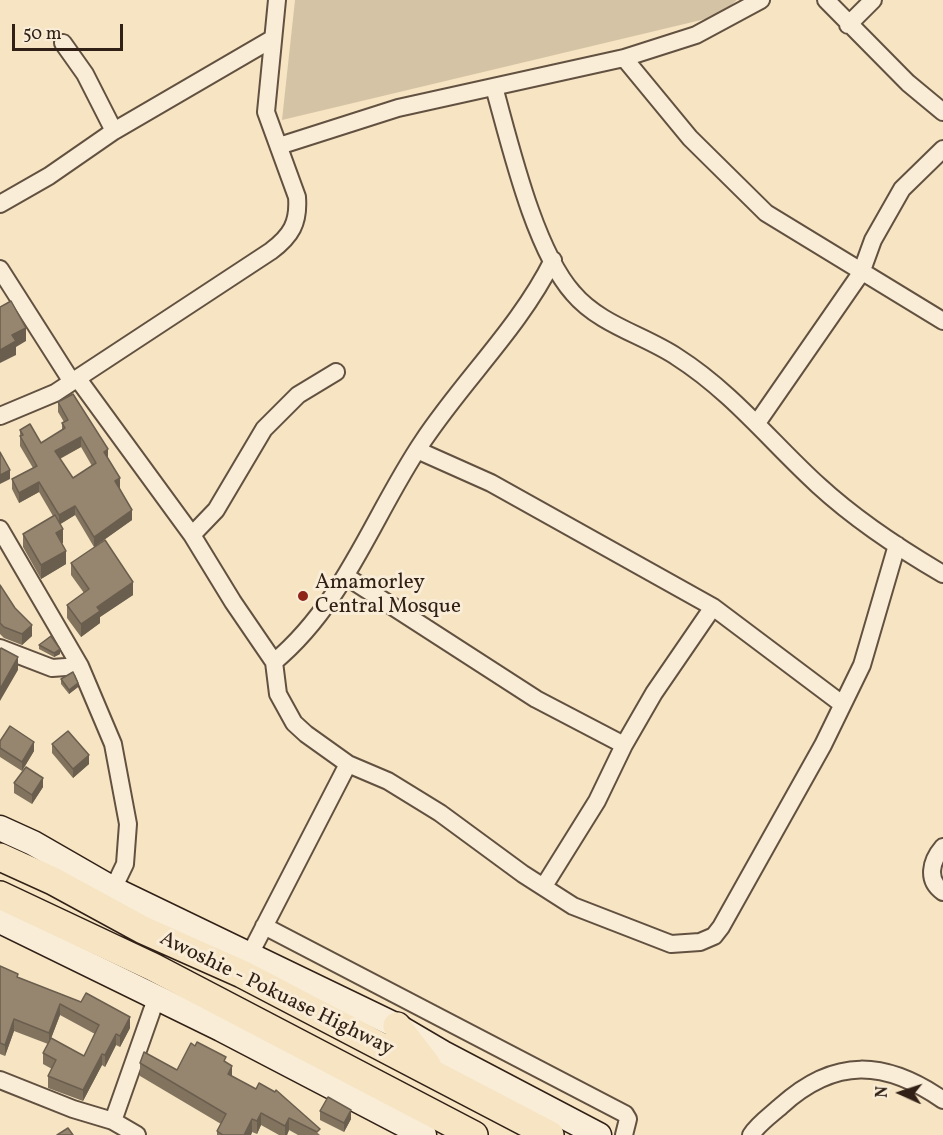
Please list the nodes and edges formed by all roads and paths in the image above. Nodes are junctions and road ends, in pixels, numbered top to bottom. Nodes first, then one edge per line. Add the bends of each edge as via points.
1 (277, 0) edge
2 (760, 0) edge
3 (826, 0) edge
4 (873, 0) edge
5 (848, 25) junction
6 (272, 39) junction
7 (63, 43) dead end
8 (624, 58) junction
9 (495, 87) junction
10 (943, 112) edge
11 (114, 131) junction
12 (279, 146) junction
13 (943, 149) edge
14 (0, 204) edge
15 (553, 260) junction
16 (0, 269) edge
17 (861, 273) junction
18 (943, 321) edge
19 (336, 372) dead end
20 (75, 380) junction
21 (0, 416) edge
22 (757, 423) junction
23 (417, 450) junction
24 (0, 529) edge
25 (192, 535) junction
26 (897, 544) junction
27 (943, 574) edge
28 (347, 577) junction
29 (713, 607) junction
30 (0, 648) edge
31 (274, 662) junction
32 (80, 666) junction
33 (842, 704) junction
34 (624, 745) junction
35 (348, 764) junction
36 (0, 828) edge
37 (943, 847) edge
38 (0, 857) edge
39 (544, 886) junction
40 (113, 889) junction
41 (943, 892) edge
42 (0, 895) edge
43 (0, 921) edge
44 (264, 926) junction
45 (250, 954) junction
46 (156, 999) junction
47 (397, 1026) junction
48 (434, 1073) junction
49 (0, 1080) edge
50 (943, 1100) edge
51 (113, 1121) junction
52 (137, 1135) edge
53 (424, 1135) edge
54 (474, 1135) edge
55 (550, 1135) edge
56 (599, 1135) edge
57 (624, 1135) edge
58 (751, 1135) edge

1 - 6 street
2 - 8 street via 696,35
3 - 5 street
4 - 5 street
5 - 10 street
6 - 11 street
6 - 12 street via 266,112
7 - 11 street via 85,74
8 - 9 street
8 - 17 street via 690,138 766,213
9 - 12 street via 389,111
9 - 15 street via 518,173
11 - 14 street via 49,177
12 - 20 street via 297,197 298,212 291,233
13 - 17 street via 897,196 873,240
15 - 22 street via 573,293 603,318 677,356
15 - 23 street via 536,294 510,331
16 - 20 street
17 - 18 street
17 - 22 street
19 - 25 street via 298,395 264,429 216,510
20 - 21 street via 55,393
20 - 25 street
22 - 26 street via 818,485
23 - 28 street
23 - 29 street via 491,483
24 - 32 street
25 - 31 street
26 - 27 street
26 - 33 street via 862,665
28 - 31 street via 316,622
28 - 34 street via 536,699
29 - 33 street
29 - 34 street
30 - 32 street via 52,668
31 - 35 street via 278,694 294,723
32 - 40 street via 113,744 128,824 125,864
33 - 39 street via 714,936 688,945 671,944 573,906
34 - 39 street via 597,801
35 - 39 street via 388,781 440,813
35 - 44 street
36 - 40 street
37 - 41 street via 934,861 932,877
38 - 48 main road, Awoshie - Pokuase Highway via 53,880 142,930 242,974
40 - 45 street
42 - 54 main road, Awoshie - Pokuase Highway via 153,967
43 - 46 street
44 - 45 street
44 - 57 street via 625,1114 628,1119
45 - 47 street
46 - 51 street
46 - 53 street
47 - 48 main road
47 - 56 street
48 - 55 main road, Awoshie - Pokuase Highway
49 - 51 street
50 - 58 street via 898,1075 870,1068 852,1070 799,1090
51 - 52 street

